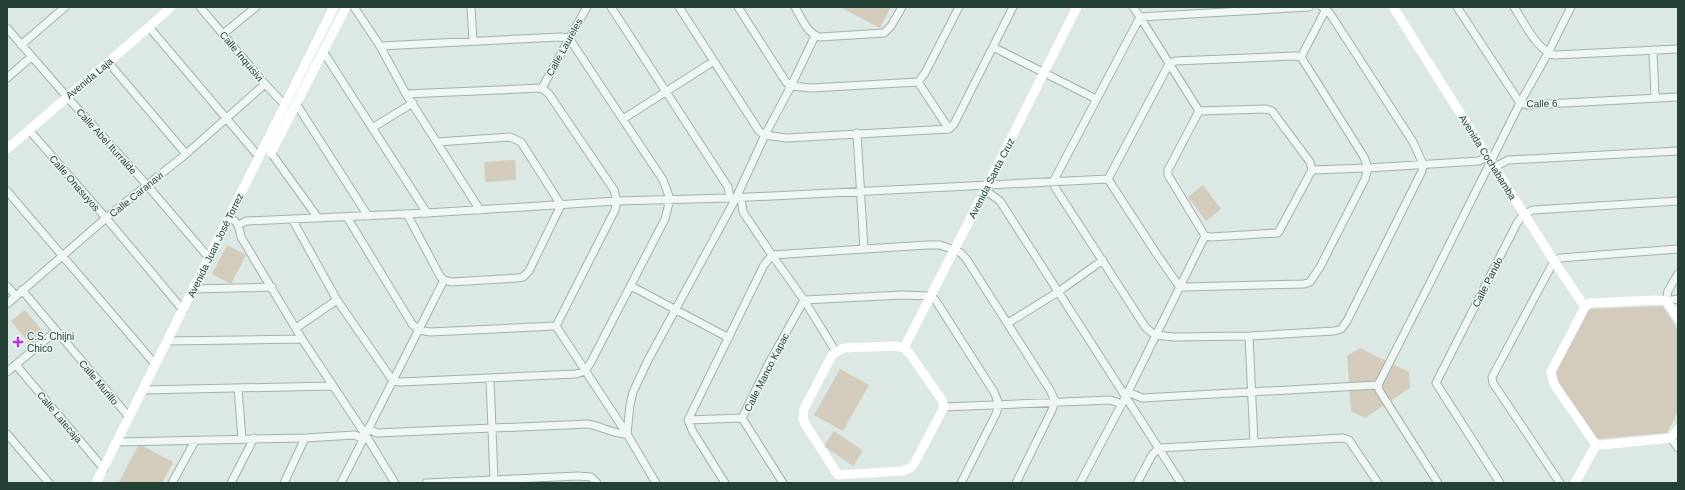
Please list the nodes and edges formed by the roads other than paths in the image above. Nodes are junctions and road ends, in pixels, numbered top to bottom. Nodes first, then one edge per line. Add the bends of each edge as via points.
1 (65, 7) edge
2 (171, 7) edge
3 (200, 7) edge
4 (256, 7) edge
5 (334, 7) edge
6 (346, 7) edge
7 (354, 7) edge
8 (471, 7) edge
9 (587, 7) edge
10 (611, 7) edge
11 (679, 7) edge
12 (738, 7) edge
13 (795, 7) edge
14 (902, 7) edge
15 (959, 7) edge
16 (1013, 7) edge
17 (1077, 7) edge
18 (1133, 7) edge
19 (1309, 7) edge
20 (1393, 7) edge
21 (1457, 7) edge
22 (1514, 7) edge
23 (1571, 7) edge
24 (1324, 8) edge
25 (1140, 17) junction
26 (149, 27) junction
27 (7, 28) edge
28 (223, 34) junction
29 (815, 36) junction
30 (569, 38) junction
31 (473, 41) junction
32 (21, 45) junction
33 (380, 46) junction
34 (993, 47) junction
35 (1653, 50) junction
36 (1678, 50) edge
37 (324, 53) junction
38 (1548, 53) junction
39 (31, 57) junction
40 (1301, 57) junction
41 (714, 61) junction
42 (108, 62) junction
43 (1169, 64) junction
44 (1043, 73) junction
45 (7, 78) edge
46 (918, 82) junction
47 (265, 84) junction
48 (791, 86) junction
49 (542, 88) junction
50 (666, 92) junction
51 (406, 94) junction
52 (66, 97) junction
53 (1678, 97) edge
54 (1655, 98) junction
55 (1096, 99) junction
56 (413, 103) junction
57 (1520, 103) junction
58 (285, 105) junction
59 (297, 105) junction
60 (1199, 111) junction
61 (227, 119) junction
62 (623, 119) junction
63 (372, 128) junction
64 (949, 129) junction
65 (29, 130) junction
66 (857, 133) junction
67 (764, 135) junction
68 (437, 142) junction
69 (265, 145) junction
70 (7, 149) edge
71 (1678, 151) edge
72 (186, 154) junction
73 (271, 154) junction
74 (259, 157) junction
75 (1491, 161) junction
76 (1423, 164) junction
77 (1368, 168) junction
78 (1312, 170) junction
79 (1108, 179) junction
80 (1054, 182) junction
81 (147, 185) junction
82 (987, 187) junction
83 (7, 191) edge
84 (861, 191) junction
85 (736, 198) junction
86 (670, 199) junction
87 (617, 201) junction
88 (1678, 201) edge
89 (561, 205) junction
90 (480, 210) junction
91 (427, 213) junction
92 (407, 214) junction
93 (1524, 214) junction
94 (368, 216) junction
95 (229, 217) junction
96 (347, 217) junction
97 (106, 218) junction
98 (318, 218) junction
99 (292, 219) junction
100 (239, 225) junction
101 (1205, 236) junction
102 (864, 249) junction
103 (1678, 249) edge
104 (954, 250) junction
105 (63, 255) junction
106 (772, 255) junction
107 (209, 258) junction
108 (1103, 260) junction
109 (1554, 261) junction
110 (1678, 274) edge
111 (444, 280) junction
112 (7, 286) edge
113 (631, 286) junction
114 (1180, 286) junction
115 (272, 287) junction
116 (193, 289) junction
117 (22, 290) junction
118 (1058, 292) junction
119 (16, 296) junction
120 (931, 296) junction
121 (1678, 299) edge
122 (337, 300) junction
123 (804, 300) junction
124 (1666, 301) junction
125 (7, 304) edge
126 (1585, 307) junction
127 (183, 310) junction
128 (676, 310) junction
129 (1678, 318) edge
130 (1008, 323) junction
131 (556, 326) junction
132 (296, 328) junction
133 (419, 330) junction
134 (56, 331) junction
135 (1156, 335) junction
136 (1249, 336) junction
137 (729, 338) junction
138 (302, 339) junction
139 (167, 342) junction
140 (904, 348) junction
141 (836, 352) junction
142 (155, 364) junction
143 (16, 365) junction
144 (585, 371) junction
145 (7, 372) edge
146 (490, 378) junction
147 (393, 381) junction
148 (1378, 385) junction
149 (332, 386) junction
150 (238, 388) junction
151 (142, 390) junction
152 (1252, 392) junction
153 (1125, 398) junction
154 (1055, 401) junction
155 (999, 404) junction
156 (944, 407) junction
157 (129, 417) junction
158 (742, 418) junction
159 (688, 420) junction
160 (493, 429) junction
161 (1678, 430) edge
162 (7, 434) edge
163 (365, 434) junction
164 (627, 434) junction
165 (254, 438) junction
166 (305, 438) junction
167 (1672, 438) junction
168 (242, 439) junction
169 (195, 441) junction
170 (118, 442) junction
171 (1254, 443) junction
172 (1596, 445) junction
173 (1159, 448) junction
174 (1678, 448) edge
175 (104, 469) junction
176 (836, 479) edge
177 (494, 480) junction
178 (589, 480) edge
179 (49, 483) edge
180 (96, 483) edge
181 (172, 483) edge
182 (231, 483) edge
183 (284, 483) edge
184 (341, 483) edge
185 (395, 483) edge
186 (426, 483) edge
187 (597, 483) edge
188 (656, 483) edge
189 (725, 483) edge
190 (784, 483) edge
191 (961, 483) edge
192 (1016, 483) edge
193 (1080, 483) edge
194 (1137, 483) edge
195 (1181, 483) edge
196 (1378, 483) edge
197 (1438, 483) edge
198 (1500, 483) edge
199 (1560, 483) edge
200 (1575, 483) edge

1 - 32 street
2 - 26 street, Avenida Laja
3 - 28 street, Calle Inquisivi
4 - 28 street
5 - 58 street, Avenida Juan José Torrez
6 - 37 street
7 - 33 street
8 - 31 street
9 - 30 street, Calle Laureles
10 - 50 street
11 - 41 street
12 - 48 street
13 - 29 street
14 - 29 street via 884,33
15 - 46 street
16 - 34 street
17 - 44 street, Avenida Santa Cruz
18 - 25 street
19 - 25 street
20 - 75 street, Avenida Cochabamba
21 - 57 street, Calle 6
22 - 38 street via 1541,48
23 - 38 street
24 - 40 street
24 - 76 street via 1413,142
25 - 43 street
25 - 55 street
26 - 42 street, Avenida Laja
26 - 61 street
27 - 32 street, Calle Abel Iturralde
28 - 47 street, Calle Inquisivi
29 - 48 street
30 - 31 street
30 - 49 street, Calle Laureles
30 - 62 street
31 - 33 street
32 - 39 street, Calle Abel Iturralde
33 - 51 street
34 - 44 street
34 - 64 street via 954,124
35 - 36 street
35 - 38 street via 1555,55
35 - 54 street
37 - 59 street
37 - 63 street
38 - 57 street
39 - 45 street
39 - 52 street, Calle Abel Iturralde
40 - 43 street via 1175,61
40 - 77 street via 1364,157
41 - 50 street
41 - 67 street via 754,125
42 - 52 street, Avenida Laja
42 - 72 street
43 - 60 street
43 - 79 street
44 - 55 street
44 - 82 street, Avenida Santa Cruz
46 - 48 street via 811,88
46 - 64 street
47 - 58 street, Calle Inquisivi
47 - 61 street, Calle Caranavi
48 - 67 street
49 - 51 street
49 - 87 street via 549,94 614,190
50 - 62 street
50 - 85 street
51 - 56 street
52 - 65 street, Avenida Laja
52 - 81 street, Calle Abel Iturralde
53 - 54 street, Calle 6
54 - 57 street, Calle 6 via 1527,105
55 - 80 street
56 - 63 street
56 - 68 street
57 - 75 street
58 - 69 street, Avenida Juan José Torrez
59 - 73 street
59 - 94 street
60 - 78 street via 1272,111 1310,162
60 - 101 street via 1168,170 1168,175
61 - 72 street, Calle Caranavi
61 - 74 street
62 - 86 street via 663,180
63 - 91 street
64 - 66 street
65 - 70 street, Avenida Laja
65 - 97 street, Calle Onasuyos
66 - 67 street via 786,138
66 - 84 street
67 - 85 street
68 - 89 street via 510,137 517,139 522,142
68 - 90 street
69 - 73 street
69 - 74 street, Avenida Juan José Torrez
71 - 75 street
72 - 81 street, Calle Caranavi
73 - 98 street
74 - 95 street, Avenida Juan José Torrez
75 - 76 street
75 - 93 street, Avenida Cochabamba
75 - 148 street
76 - 77 street
76 - 136 street via 1422,171 1341,329
77 - 78 street
77 - 114 street via 1365,179 1310,282
78 - 101 street via 1278,233
79 - 80 street
79 - 114 street
80 - 82 street
80 - 108 street via 1056,189
81 - 97 street, Calle Caranavi
81 - 107 street, Calle Abel Iturralde
82 - 84 street
82 - 104 street, Avenida Santa Cruz
82 - 118 street via 1000,201
83 - 105 street
84 - 85 street
84 - 102 street
85 - 86 street
85 - 106 street
85 - 128 street
86 - 87 street
86 - 113 street via 665,219
87 - 89 street
87 - 131 street
88 - 93 street via 1533,210
89 - 90 street
89 - 111 street via 529,272 523,277 451,282
90 - 91 street
91 - 92 street
92 - 94 street
92 - 111 street
93 - 109 street, Avenida Cochabamba
93 - 198 street, Calle Pando via 1436,383
94 - 96 street
95 - 100 street
95 - 107 street, Avenida Juan José Torrez
96 - 98 street
96 - 133 street via 412,324
97 - 105 street, Calle Caranavi
97 - 127 street, Calle Onasuyos
98 - 99 street
99 - 100 street via 246,221
99 - 122 street
100 - 115 street via 241,237
101 - 114 street
102 - 104 street via 940,245
102 - 106 street
103 - 109 street via 1560,258
104 - 120 street, Avenida Santa Cruz
104 - 130 street via 967,260
105 - 117 street, Calle Caranavi
105 - 142 street
106 - 123 street
106 - 137 street via 764,265
107 - 116 street, Avenida Juan José Torrez
108 - 118 street
108 - 135 street via 1146,328
109 - 126 street, Avenida Cochabamba
109 - 199 street via 1492,380
110 - 124 street via 1668,291
111 - 133 street
112 - 119 street
113 - 128 street
113 - 144 street
114 - 135 street
115 - 116 street
115 - 132 street
116 - 127 street, Avenida Juan José Torrez
117 - 119 street, Calle Caranavi
117 - 134 street, Calle Murillo
118 - 130 street
118 - 153 street
119 - 125 street, Calle Caranavi
120 - 123 street
120 - 140 street, Avenida Santa Cruz
120 - 155 street via 994,392
121 - 124 street
122 - 132 street
122 - 147 street
123 - 141 street
123 - 158 street, Calle Manco Kapac
124 - 126 street via 1590,303
124 - 129 street
126 - 172 street via 1551,372 1554,384
127 - 139 street, Avenida Juan José Torrez
128 - 137 street
128 - 164 street via 633,392
130 - 154 street
131 - 133 street via 430,332
131 - 144 street
132 - 138 street
133 - 147 street
134 - 143 street
134 - 157 street, Calle Murillo
135 - 136 street
135 - 153 street
136 - 152 street
137 - 159 street
138 - 139 street
138 - 149 street
139 - 142 street, Avenida Juan José Torrez
140 - 141 street via 843,348
140 - 156 street via 942,400
141 - 176 street via 832,355 804,409 803,418
142 - 151 street, Avenida Juan José Torrez
143 - 145 street
143 - 175 street, Calle Latecaja
144 - 146 street via 576,374
144 - 164 street
146 - 147 street
146 - 160 street
147 - 163 street
148 - 152 street
148 - 197 street
149 - 150 street
149 - 163 street
150 - 151 street
150 - 168 street
151 - 157 street, Avenida Juan José Torrez
152 - 153 street
152 - 171 street
153 - 154 street
153 - 173 street
153 - 193 street
154 - 155 street
154 - 192 street
155 - 156 street
155 - 191 street
156 - 176 street via 910,468
157 - 170 street, Avenida Juan José Torrez
158 - 159 street
158 - 190 street, Calle Manco Kapac
159 - 189 street
160 - 163 street
160 - 164 street via 588,424
160 - 177 street
161 - 167 street
162 - 179 street
163 - 166 street
163 - 184 street
163 - 185 street
164 - 188 street
165 - 166 street
165 - 168 street
165 - 182 street
166 - 183 street
167 - 172 street
167 - 174 street
168 - 169 street
169 - 170 street
169 - 181 street
170 - 175 street, Avenida Juan José Torrez
171 - 173 street
171 - 196 street via 1343,438 1349,440
172 - 200 street
173 - 194 street via 1152,455
173 - 195 street
175 - 180 street, Avenida Juan José Torrez
177 - 178 street via 578,476
177 - 186 street
178 - 187 street

